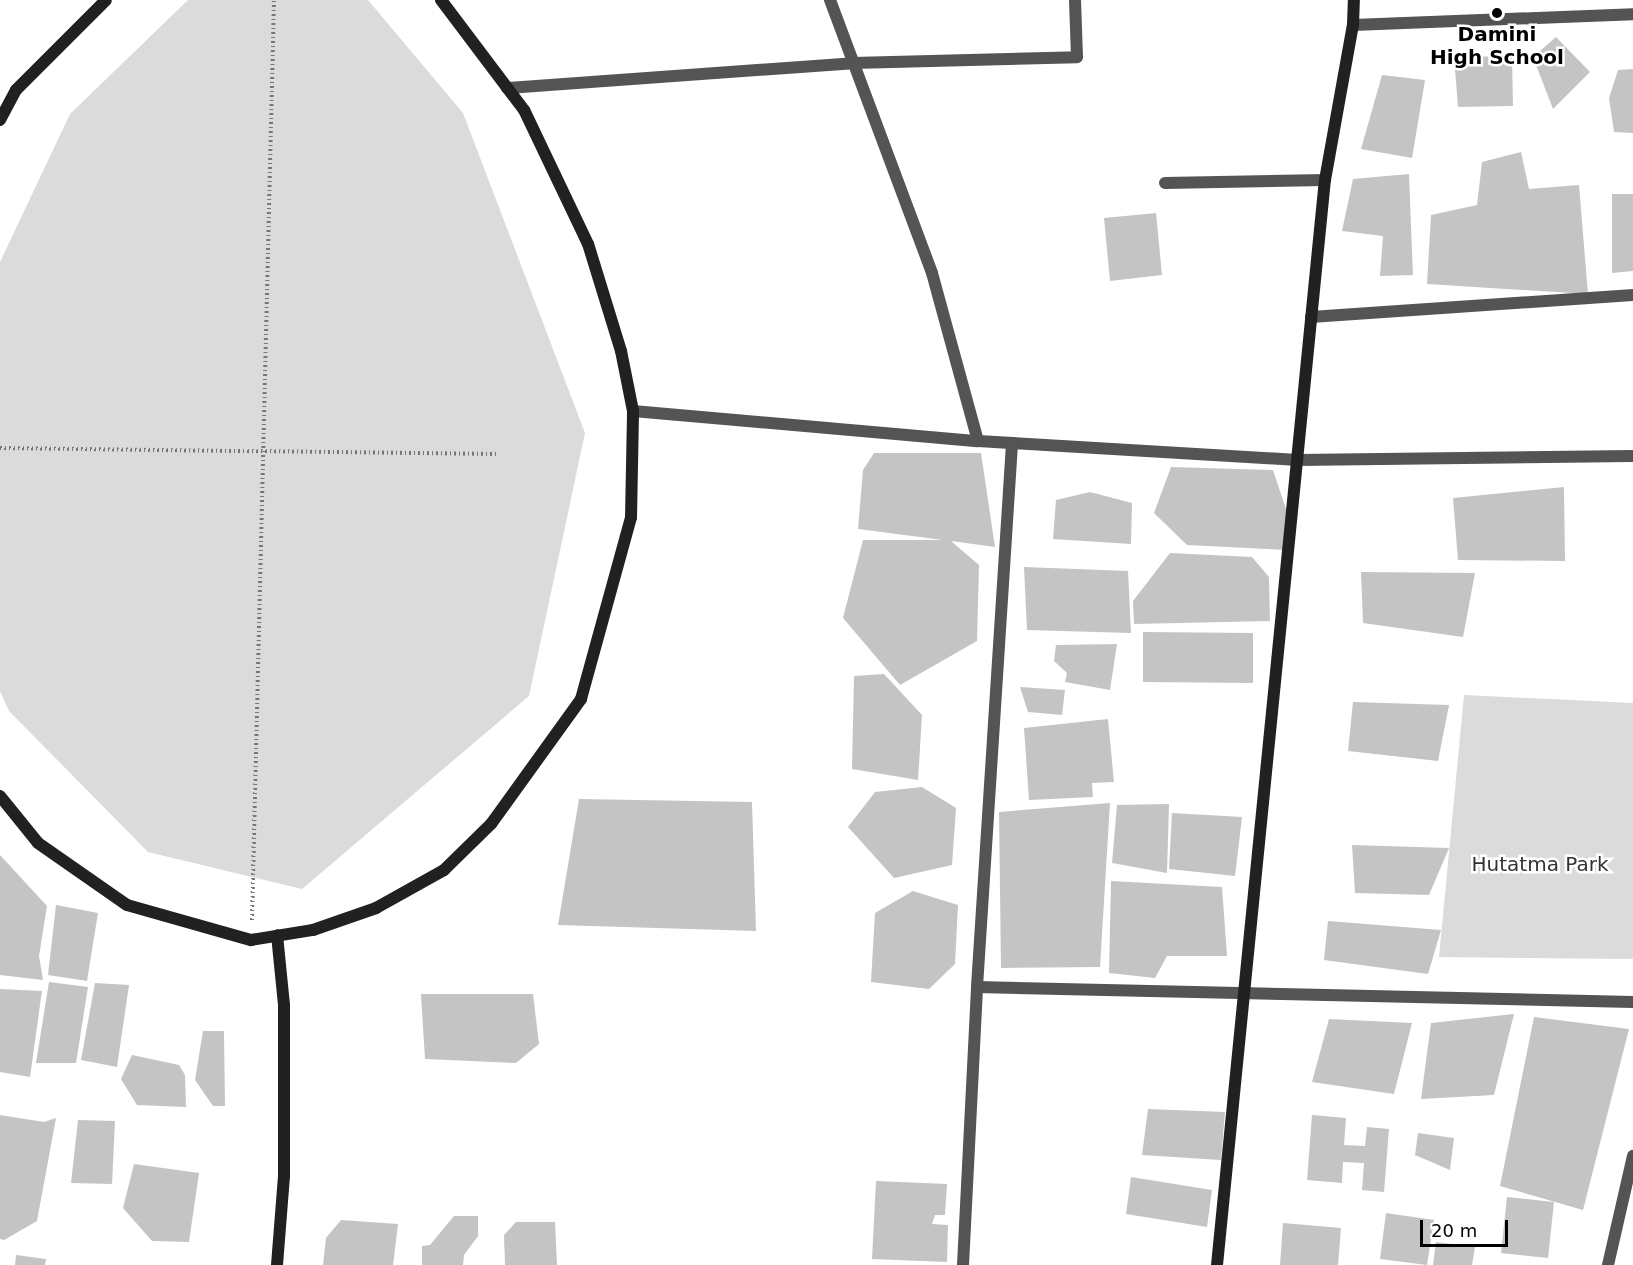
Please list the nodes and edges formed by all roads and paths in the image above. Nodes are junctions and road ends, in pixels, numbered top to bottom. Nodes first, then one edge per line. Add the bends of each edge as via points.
1 (106, 0) edge
2 (274, 0) edge
3 (441, 0) edge
4 (830, 0) edge
5 (1075, 0) edge
6 (1354, 0) edge
7 (1633, 14) edge
8 (1353, 25) junction
9 (853, 63) junction
10 (507, 88) junction
11 (0, 120) edge
12 (1325, 180) junction
13 (1165, 183) dead end
14 (1633, 295) edge
15 (1311, 317) junction
16 (633, 411) junction
17 (978, 441) junction
18 (1012, 444) junction
19 (0, 448) edge
20 (263, 451) junction
21 (498, 454) dead end
22 (1633, 456) edge
23 (1297, 460) junction
24 (1, 800) edge
25 (278, 935) junction
26 (251, 940) junction
27 (977, 987) junction
28 (1244, 992) junction
29 (1633, 1002) edge
30 (1633, 1156) edge
31 (277, 1265) edge
32 (963, 1265) edge
33 (1217, 1265) edge
34 (1608, 1265) edge

1 - 11 street via 16,90
2 - 20 path
3 - 10 street
4 - 9 street
5 - 9 street via 1077,57
6 - 8 street
7 - 8 street
8 - 12 street
9 - 10 street
9 - 17 street via 932,273
10 - 16 street via 524,110 588,244 621,351
12 - 13 street
12 - 15 street
14 - 15 street
15 - 23 street
16 - 17 street
16 - 25 street via 631,518 582,699 491,824 444,870 376,908 313,930
17 - 18 street
18 - 23 street
18 - 27 street
19 - 20 path
20 - 21 path
20 - 26 path
22 - 23 street
23 - 28 street
24 - 26 street via 38,843 127,905
25 - 26 street
25 - 31 street via 284,1005 284,1177
27 - 28 street
27 - 32 street
28 - 29 street
28 - 33 street
30 - 34 street

